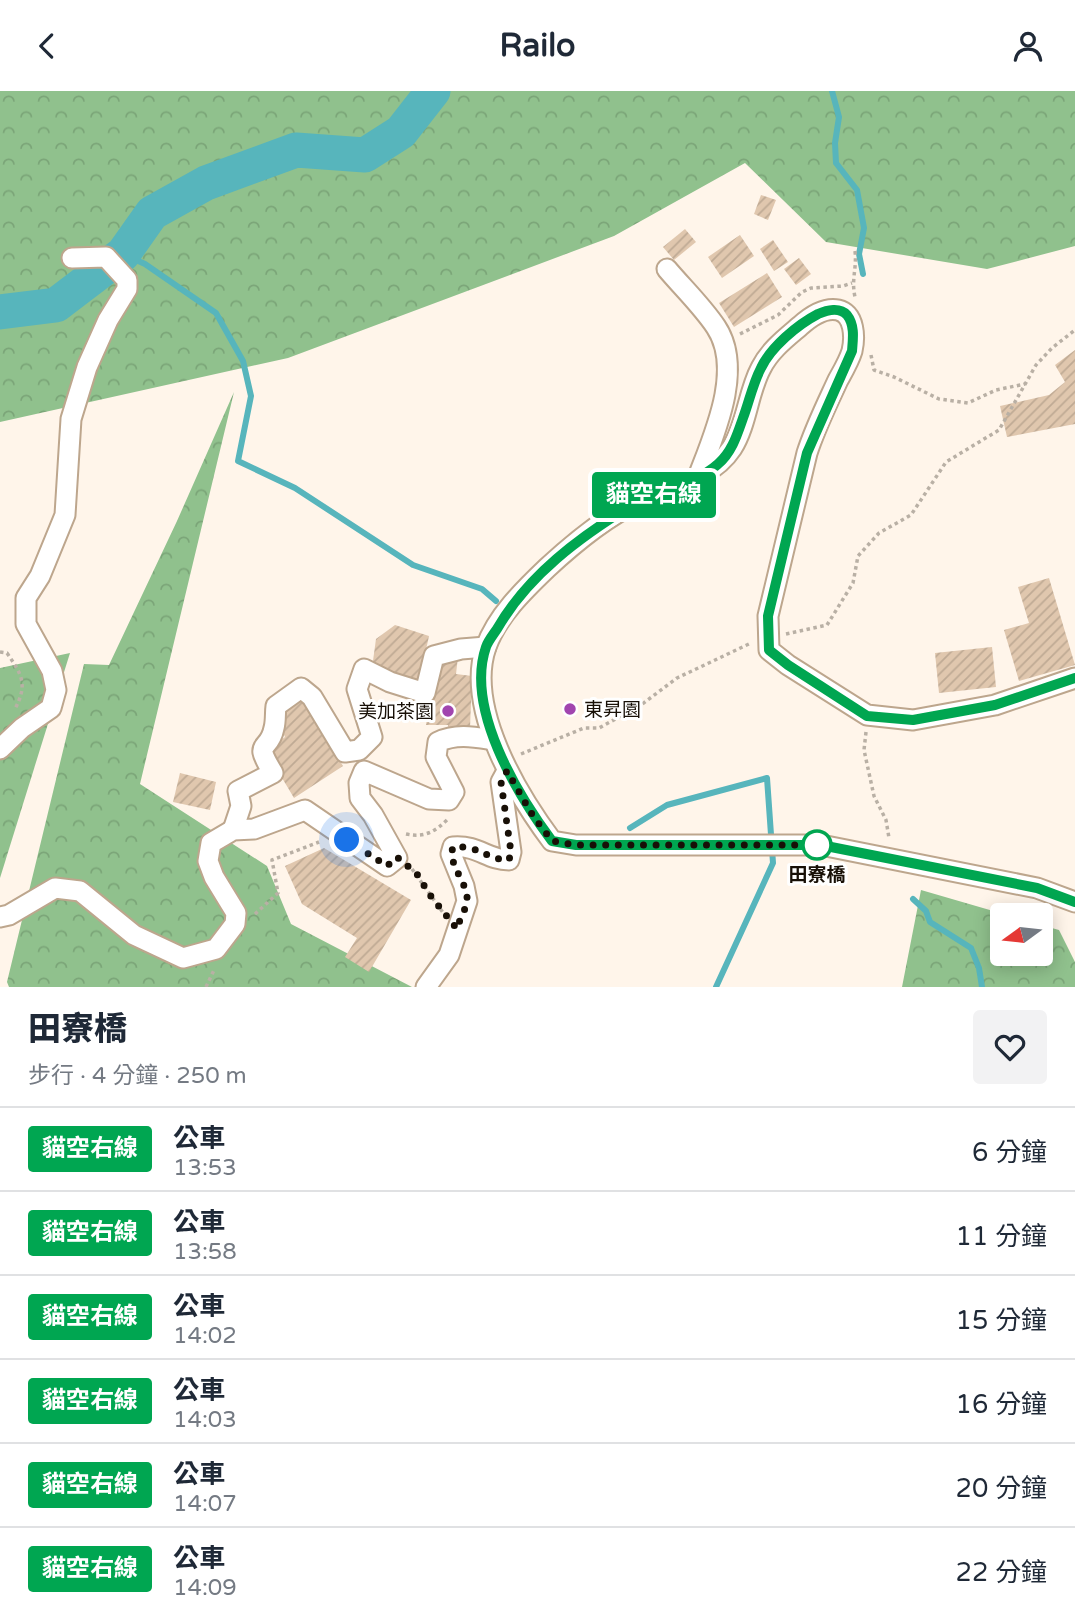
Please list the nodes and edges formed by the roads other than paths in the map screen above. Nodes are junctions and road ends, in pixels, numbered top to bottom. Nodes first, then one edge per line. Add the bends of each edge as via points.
1 (72, 258) dead end
2 (667, 269) dead end
3 (698, 477) junction
4 (486, 646) junction
5 (1075, 678) edge
6 (494, 740) junction
7 (0, 749) edge
8 (507, 771) junction
9 (233, 830) junction
10 (1075, 902) edge
11 (0, 917) edge
12 (426, 987) edge

1 - 7 street via 106,257 128,280 127,289 86,367 71,419 65,515 26,598 26,624 52,671 56,690 51,708
2 - 3 street via 717,328 727,353 719,422
3 - 4 street via 635,503 574,543 526,588
3 - 5 street via 718,464 733,446 761,368 773,350 808,319 825,311 845,313 851,322 852,351 807,453 768,616 769,650 867,716 913,720 995,705
4 - 6 street via 481,671
4 - 9 street via 434,656 425,694 364,669 357,689 372,737 359,750 345,752 312,697 301,688 276,706 274,731 262,747 273,773 238,791 241,806
6 - 8 street
6 - 9 street via 467,736 438,742 436,757 454,792 449,800 429,799 364,771 360,798 397,857 387,866 305,810 254,829
8 - 10 street via 552,841 576,845 821,845 1037,888
8 - 12 street via 501,782 509,860 468,846 453,847 451,854 467,901 449,955
9 - 11 street via 211,843 208,861 236,913 235,924 216,949 183,958 134,936 80,891 55,888

